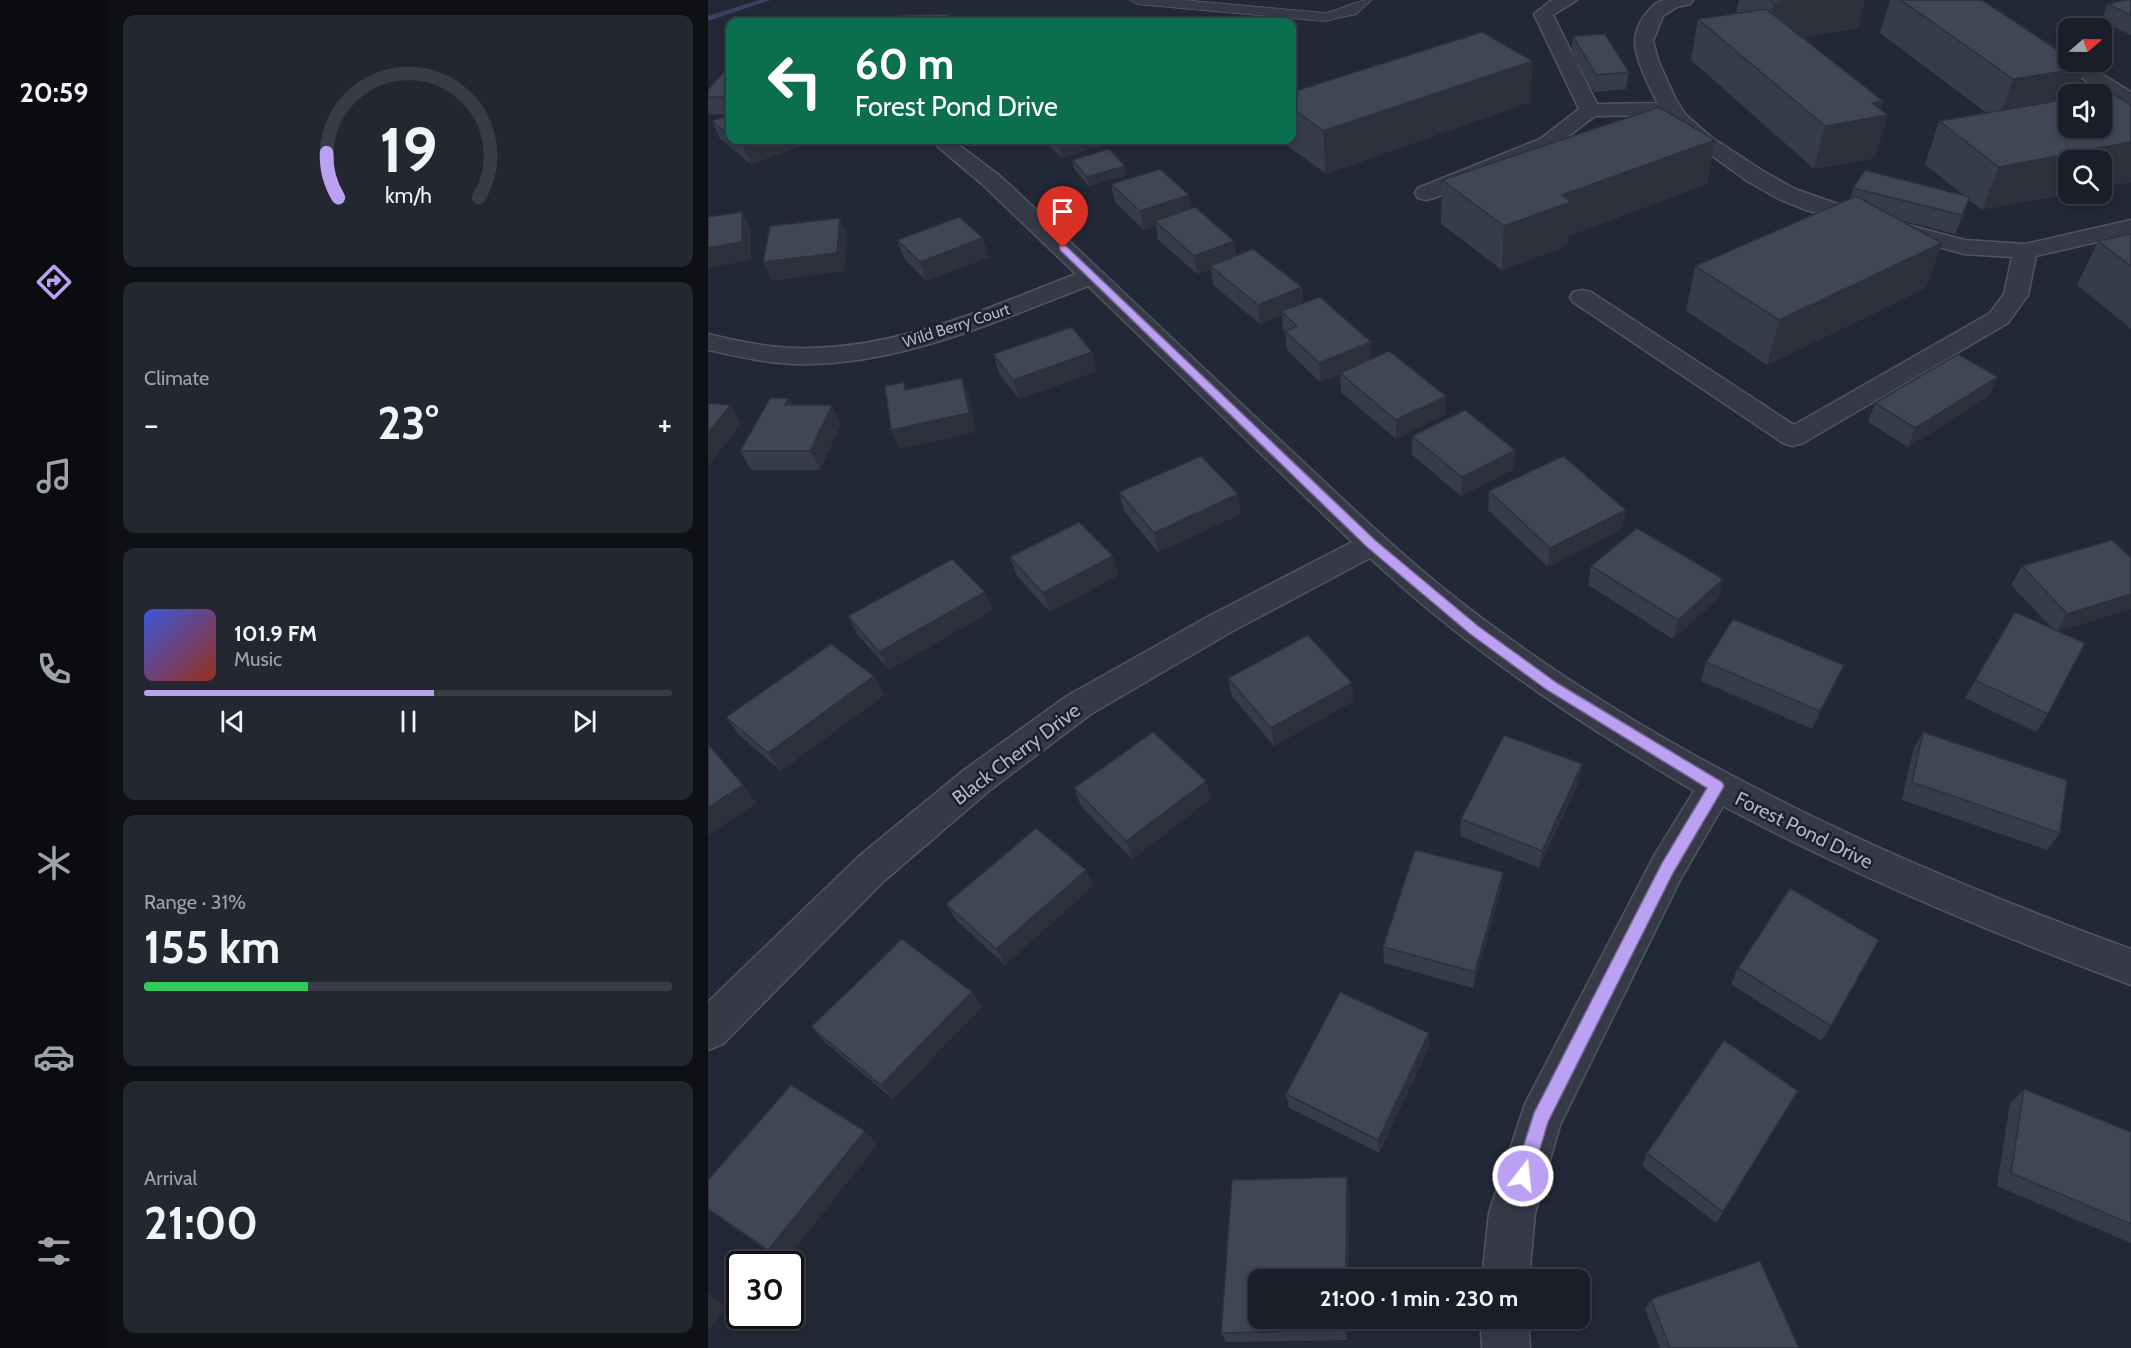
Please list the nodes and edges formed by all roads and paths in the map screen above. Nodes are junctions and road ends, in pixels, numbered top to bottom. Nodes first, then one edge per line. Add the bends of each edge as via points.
1 (1137, 0) edge
2 (1364, 0) edge
3 (1568, 0) edge
4 (1684, 0) edge
5 (2086, 72) edge
6 (2131, 101) edge
7 (1672, 109) junction
8 (1590, 110) junction
9 (945, 144) edge
10 (1426, 192) dead end
11 (2131, 227) edge
12 (2025, 251) junction
13 (1092, 276) junction
14 (1582, 297) dead end
15 (708, 342) edge
16 (1372, 544) junction
17 (1716, 786) junction
18 (2131, 967) edge
19 (708, 1030) edge
20 (1506, 1269) edge
21 (1505, 1329) edge
22 (1506, 1348) edge

1 - 2 lane via 1324,17 1344,14
3 - 8 street via 1544,14
4 - 7 street via 1656,13 1644,40
5 - 6 street
7 - 8 street
7 - 12 street via 1704,141 1755,176 1814,205 1964,246
8 - 10 street via 1547,143
9 - 13 street, Forest Pond Drive via 991,180
11 - 12 street
12 - 14 street via 2016,295 1999,318 1793,437
13 - 15 street, Wild Berry Court via 966,323 886,347 794,356
13 - 16 street, Forest Pond Drive
16 - 17 street, Forest Pond Drive via 1473,629 1552,686
16 - 19 street, Black Cherry Drive via 1220,624 1069,712 977,780 871,868
17 - 18 street, Forest Pond Drive via 1820,840 1926,888
17 - 20 street via 1667,868 1540,1119 1512,1213
21 - 22 street

